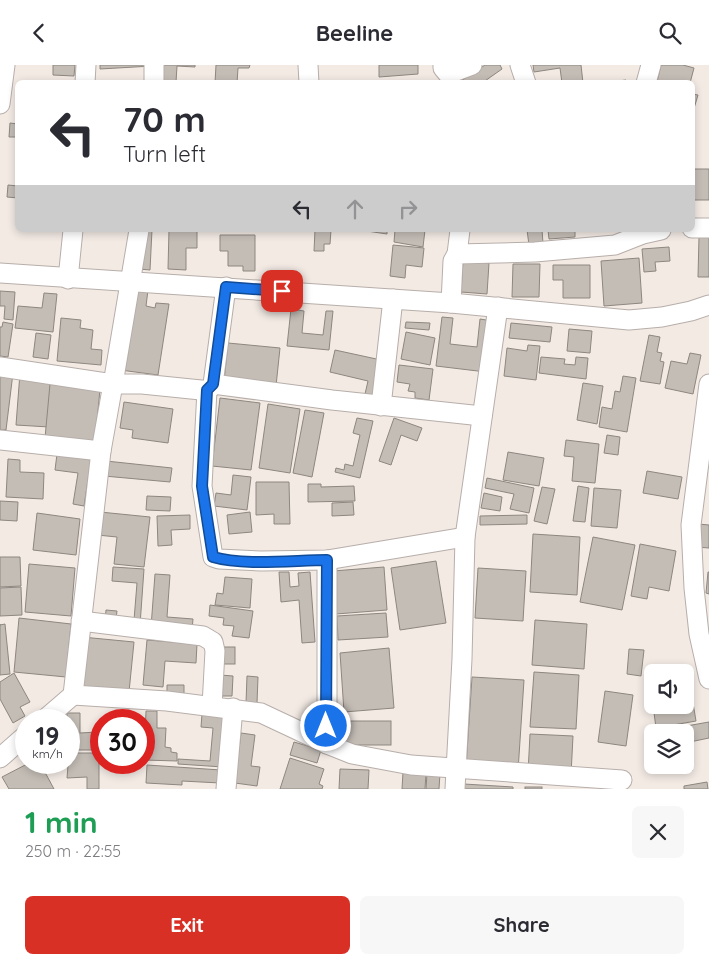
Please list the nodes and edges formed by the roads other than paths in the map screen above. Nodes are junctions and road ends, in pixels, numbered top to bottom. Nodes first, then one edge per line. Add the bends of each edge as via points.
1 (5, 65) edge
2 (86, 65) edge
3 (154, 65) edge
4 (308, 65) edge
5 (472, 65) edge
6 (520, 65) edge
7 (651, 65) edge
8 (444, 74) edge
9 (85, 80) edge
10 (154, 80) edge
11 (309, 80) edge
12 (525, 80) edge
13 (647, 80) edge
14 (0, 105) edge
15 (695, 228) edge
16 (709, 228) edge
17 (72, 232) edge
18 (139, 232) edge
19 (460, 232) edge
20 (652, 232) edge
21 (456, 254) junction
22 (0, 273) edge
23 (68, 279) junction
24 (130, 281) junction
25 (226, 287) junction
26 (393, 299) junction
27 (451, 303) junction
28 (709, 305) edge
29 (498, 307) junction
30 (0, 367) edge
31 (113, 383) junction
32 (210, 387) junction
33 (708, 393) edge
34 (381, 405) junction
35 (482, 416) junction
36 (0, 440) edge
37 (101, 451) junction
38 (465, 537) junction
39 (701, 557) edge
40 (327, 560) junction
41 (81, 621) junction
42 (709, 679) edge
43 (73, 695) junction
44 (212, 706) junction
45 (233, 708) junction
46 (57, 709) edge
47 (326, 744) junction
48 (15, 745) edge
49 (0, 758) edge
50 (455, 770) junction
51 (622, 780) dead end
52 (226, 789) edge
53 (455, 789) edge

1 - 14 street
2 - 9 street
3 - 10 street
4 - 11 street
5 - 8 street
6 - 12 street
7 - 13 street
15 - 16 street
17 - 23 street
18 - 24 street
19 - 21 street
20 - 21 street via 615,245 536,252
21 - 27 street
22 - 23 street
23 - 24 street
24 - 25 street
24 - 31 street
25 - 26 street
25 - 32 street
26 - 27 street
26 - 34 street
27 - 29 street
28 - 29 street via 662,317 630,320
29 - 35 street
30 - 31 street
31 - 32 street
31 - 37 street
32 - 34 street
32 - 40 street via 202,486 213,557 253,561
33 - 39 street via 691,525
34 - 35 street
35 - 38 street
36 - 37 street
37 - 41 street
38 - 40 street
38 - 50 street
39 - 42 street via 694,588
40 - 47 street
41 - 43 street
41 - 44 street via 208,639 215,651
43 - 44 street
43 - 46 street
44 - 45 street
45 - 47 street via 261,713
45 - 52 street
47 - 50 street via 352,754
48 - 49 street
50 - 51 street
50 - 53 street

